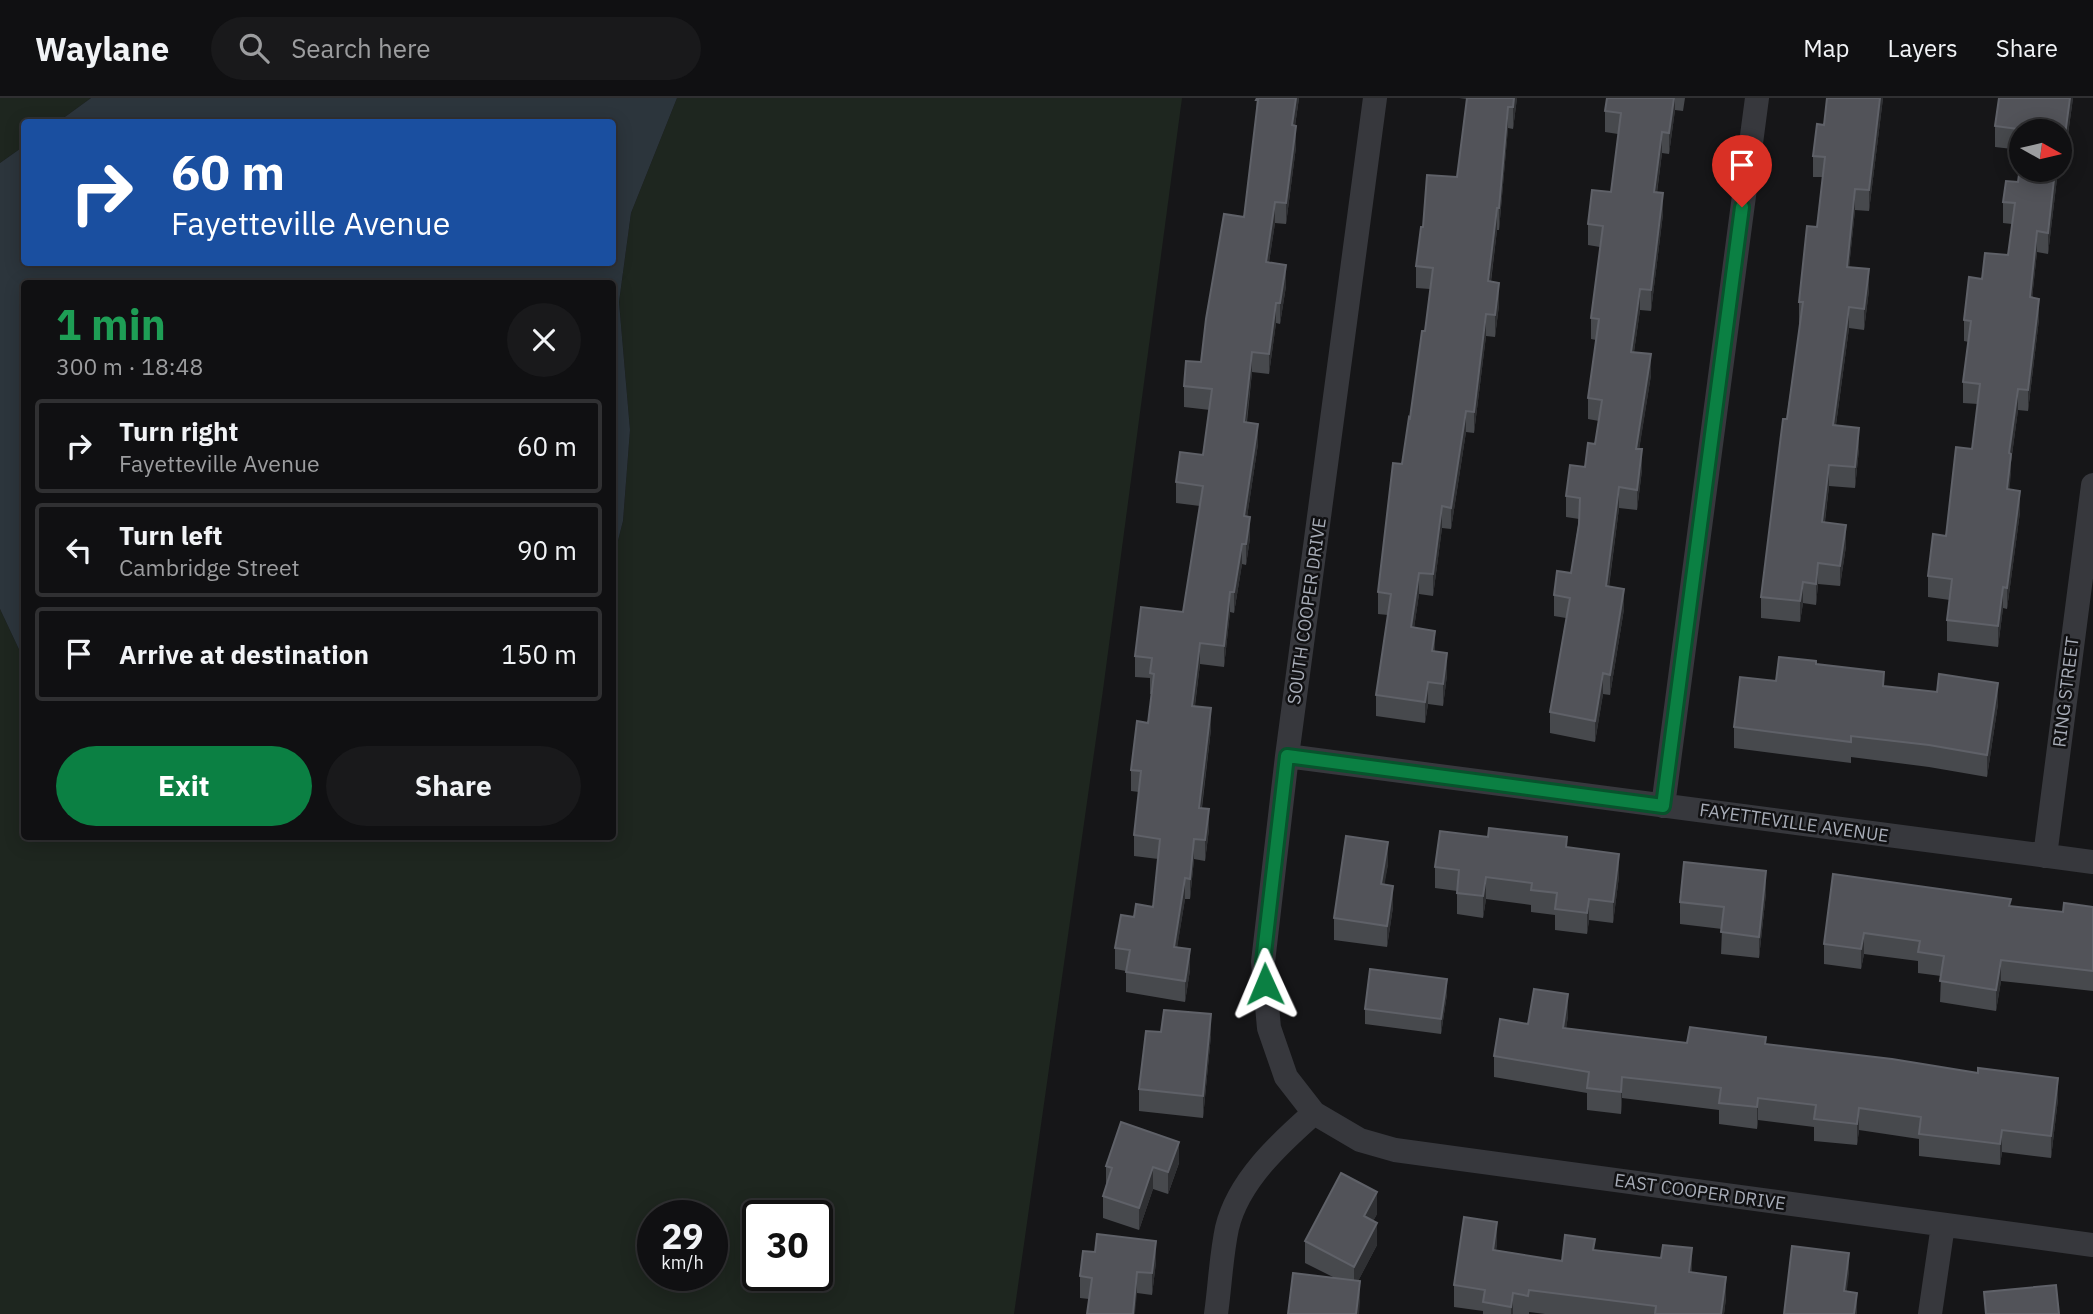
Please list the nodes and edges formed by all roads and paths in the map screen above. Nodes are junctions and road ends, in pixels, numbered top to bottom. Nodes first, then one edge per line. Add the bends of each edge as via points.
1 (1375, 98) edge
2 (1756, 98) edge
3 (2093, 485) edge
4 (1287, 756) junction
5 (1663, 806) junction
6 (2045, 856) junction
7 (2093, 862) edge
8 (1314, 1113) junction
9 (1943, 1225) junction
10 (2093, 1245) edge
11 (1216, 1314) edge
12 (1930, 1314) edge

1 - 4 street, SOUTH COOPER DRIVE
2 - 5 street
3 - 6 street, RING STREET
4 - 5 street, FAYETTEVILLE AVENUE
4 - 8 street, SOUTH COOPER DRIVE via 1263,962 1269,1028 1286,1077
5 - 6 street, FAYETTEVILLE AVENUE
6 - 7 street, FAYETTEVILLE AVENUE
8 - 9 street, EAST COOPER DRIVE via 1360,1140 1395,1150
8 - 11 street via 1271,1151 1242,1194 1227,1226
9 - 10 street, EAST COOPER DRIVE
9 - 12 street

